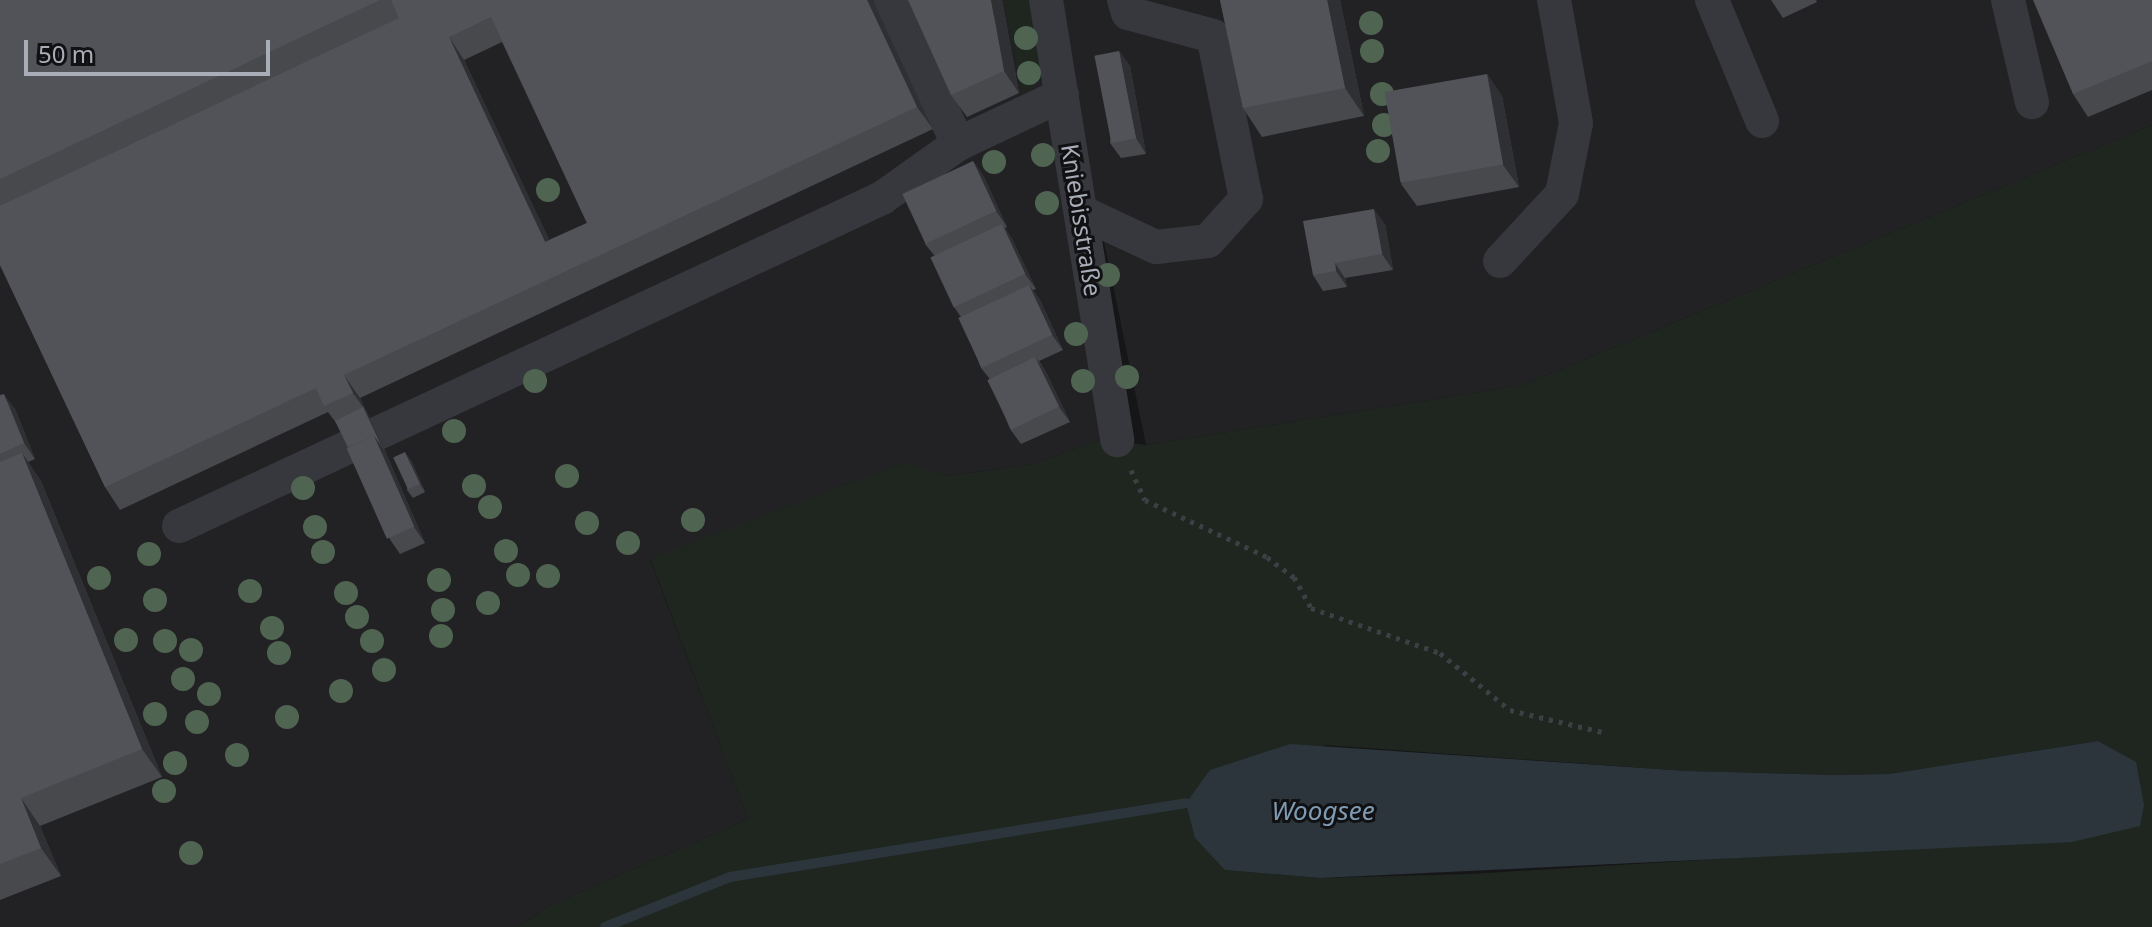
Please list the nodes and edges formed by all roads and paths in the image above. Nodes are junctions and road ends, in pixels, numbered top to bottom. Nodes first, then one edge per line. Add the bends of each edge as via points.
1 (891, 0) edge
2 (1046, 0) edge
3 (1124, 0) edge
4 (1554, 0) edge
5 (1712, 0) edge
6 (2008, 0) edge
7 (1062, 95) junction
8 (2032, 102) dead end
9 (1762, 121) dead end
10 (958, 144) junction
11 (1081, 212) junction
12 (1500, 261) dead end
13 (1117, 440) joint
14 (179, 526) dead end
15 (1602, 732) dead end

1 - 10 street
2 - 7 street, Kniebisstraße
3 - 11 street via 1128,13 1213,36 1246,199 1208,241 1156,247
4 - 12 street via 1576,123 1562,194
5 - 9 street
6 - 8 street
7 - 10 street
7 - 11 street, Kniebisstraße
10 - 14 street via 882,198
11 - 13 street, Kniebisstraße
13 - 15 path via 1145,500 1267,557 1294,577 1311,608 1440,653 1510,710

